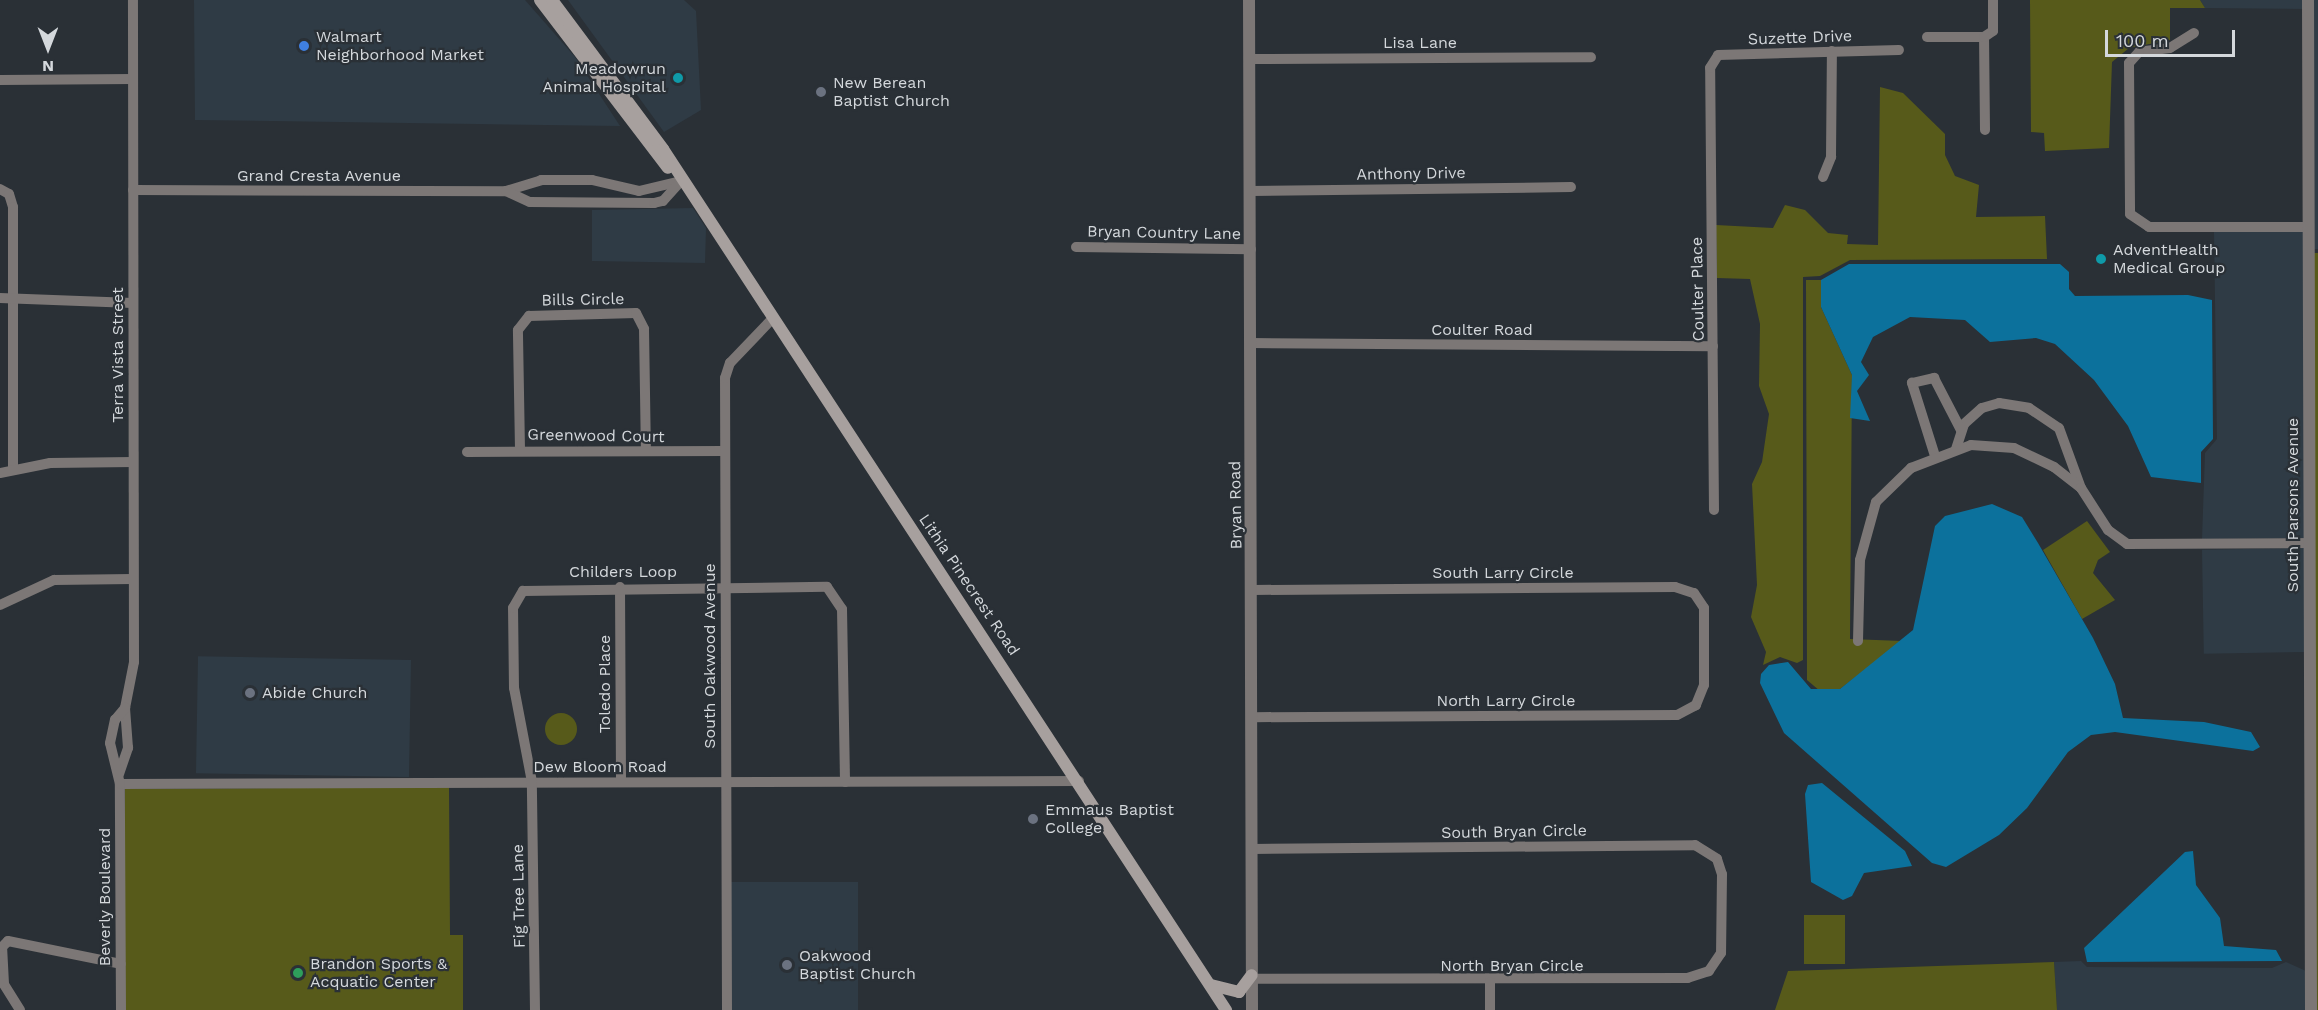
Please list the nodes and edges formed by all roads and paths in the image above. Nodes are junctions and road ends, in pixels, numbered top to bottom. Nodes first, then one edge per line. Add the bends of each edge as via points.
1 (133, 0) edge
2 (540, 0) edge
3 (552, 0) edge
4 (1249, 0) edge
5 (1993, 0) edge
6 (2308, 0) edge
7 (2194, 33) dead end
8 (1927, 37) dead end
9 (1984, 37) junction
10 (1899, 50) dead end
11 (1832, 51) junction
12 (1591, 57) dead end
13 (1249, 59) junction
14 (1710, 68) joint
15 (600, 75) junction
16 (133, 79) junction
17 (0, 80) edge
18 (619, 84) junction
19 (1985, 130) dead end
20 (1823, 177) dead end
21 (681, 181) junction
22 (1571, 188) dead end
23 (0, 189) edge
24 (133, 190) junction
25 (506, 191) junction
26 (1251, 191) junction
27 (2308, 227) junction
28 (1076, 247) dead end
29 (1251, 249) junction
30 (0, 298) edge
31 (14, 301) junction
32 (133, 303) junction
33 (772, 319) junction
34 (1251, 343) junction
35 (1713, 346) junction
36 (1961, 430) junction
37 (1956, 449) junction
38 (520, 450) junction
39 (646, 451) junction
40 (724, 451) junction
41 (467, 452) dead end
42 (1935, 456) junction
43 (133, 462) junction
44 (13, 470) junction
45 (0, 473) edge
46 (2081, 488) junction
47 (1714, 510) dead end
48 (2314, 543) edge
49 (132, 579) junction
50 (620, 587) junction
51 (724, 587) junction
52 (1253, 590) junction
53 (0, 605) edge
54 (1858, 641) dead end
55 (1704, 647) joint
56 (125, 708) junction
57 (1254, 717) junction
58 (120, 779) junction
59 (532, 782) junction
60 (621, 782) junction
61 (726, 782) junction
62 (845, 782) junction
63 (1079, 782) junction
64 (1252, 849) junction
65 (1721, 914) joint
66 (121, 964) junction
67 (1252, 977) junction
68 (1490, 982) junction
69 (1208, 983) junction
70 (20, 1010) edge
71 (121, 1010) edge
72 (535, 1010) edge
73 (727, 1010) edge
74 (1226, 1010) edge
75 (1252, 1010) edge
76 (1490, 1010) edge
77 (2311, 1010) edge

1 - 16 street, Terra Vista Street
2 - 15 main road, Lithia Pinecrest Road
3 - 18 main road, Lithia Pinecrest Road
4 - 13 street, Bryan Road
5 - 9 street via 1993,31
6 - 27 street, South Parsons Avenue
7 - 27 street via 2170,48 2139,52 2129,63 2130,214 2148,227
8 - 9 street
9 - 19 street
10 - 11 street, Suzette Drive
11 - 14 street, Suzette Drive via 1718,56
11 - 20 street via 1831,157
12 - 13 street, Lisa Lane
13 - 26 street, Bryan Road
14 - 35 street, Coulter Place
15 - 18 main road
15 - 21 main road, Lithia Pinecrest Road via 655,155
16 - 17 street
16 - 24 street, Terra Vista Street
18 - 21 main road, Lithia Pinecrest Road
21 - 25 street, Grand Cresta Avenue via 639,191 592,180 541,180
21 - 25 street, Grand Cresta Avenue via 663,201 654,203 531,202
21 - 33 main road, Lithia Pinecrest Road
22 - 26 street, Anthony Drive
23 - 31 street via 9,194 13,207
24 - 25 street, Grand Cresta Avenue
24 - 32 street, Terra Vista Street
26 - 29 street, Bryan Road
27 - 48 street, South Parsons Avenue
28 - 29 street, Bryan Country Lane
29 - 34 street, Bryan Road
30 - 31 street
31 - 32 street
31 - 44 street
32 - 43 street, Terra Vista Street
33 - 40 street, South Oakwood Avenue via 730,363
33 - 63 main road, Lithia Pinecrest Road
34 - 35 street, Coulter Road
34 - 52 street, Bryan Road
35 - 47 street, Coulter Place
36 - 37 street
36 - 42 street via 1934,378 1912,383
36 - 46 street via 1982,408 1999,403 2041,413 2066,439
37 - 42 street
37 - 46 street via 2014,448 2054,467
38 - 39 street, Greenwood Court
38 - 39 street, Bills Circle via 519,330 529,316 636,313 644,329
38 - 41 street, Greenwood Court
39 - 40 street, Greenwood Court
40 - 51 street, South Oakwood Avenue
42 - 54 street via 1911,468 1876,502 1860,560
43 - 44 street via 50,463
43 - 49 street, Terra Vista Street
44 - 45 street
46 - 48 street via 2108,530 2127,544
48 - 77 street, South Parsons Avenue
49 - 53 street via 54,580
49 - 56 street, Terra Vista Street via 134,662
50 - 51 street, Childers Loop
50 - 59 street, Childers Loop via 532,587 517,598 514,688
50 - 60 street, Toledo Place
51 - 61 street, South Oakwood Avenue
51 - 62 street, Childers Loop via 827,587 839,598
52 - 55 street, South Larry Circle via 1675,587 1694,593 1704,608
52 - 57 street, Bryan Road
55 - 57 street, North Larry Circle via 1704,685 1696,705 1677,715
56 - 58 street, Terra Vista Street via 128,748
56 - 58 street, Terra Vista Street via 111,731 113,764
57 - 64 street, Bryan Road
58 - 59 street, Dew Bloom Road
58 - 66 street, Beverly Boulevard
59 - 60 street, Dew Bloom Road
59 - 72 street, Fig Tree Lane
60 - 61 street, Dew Bloom Road
61 - 62 street, Dew Bloom Road
61 - 73 street, South Oakwood Avenue
62 - 63 street, Dew Bloom Road
63 - 69 main road, Lithia Pinecrest Road
64 - 65 street, South Bryan Circle via 1695,845 1717,859
64 - 67 street, Bryan Road
65 - 68 street, North Bryan Circle via 1721,953 1709,972 1688,978
66 - 70 street via 8,941 2,947 4,984
66 - 71 street, Beverly Boulevard
67 - 68 street, North Bryan Circle
67 - 69 main road via 1236,993
67 - 75 street, Bryan Road
68 - 76 street
69 - 74 main road, Lithia Pinecrest Road

